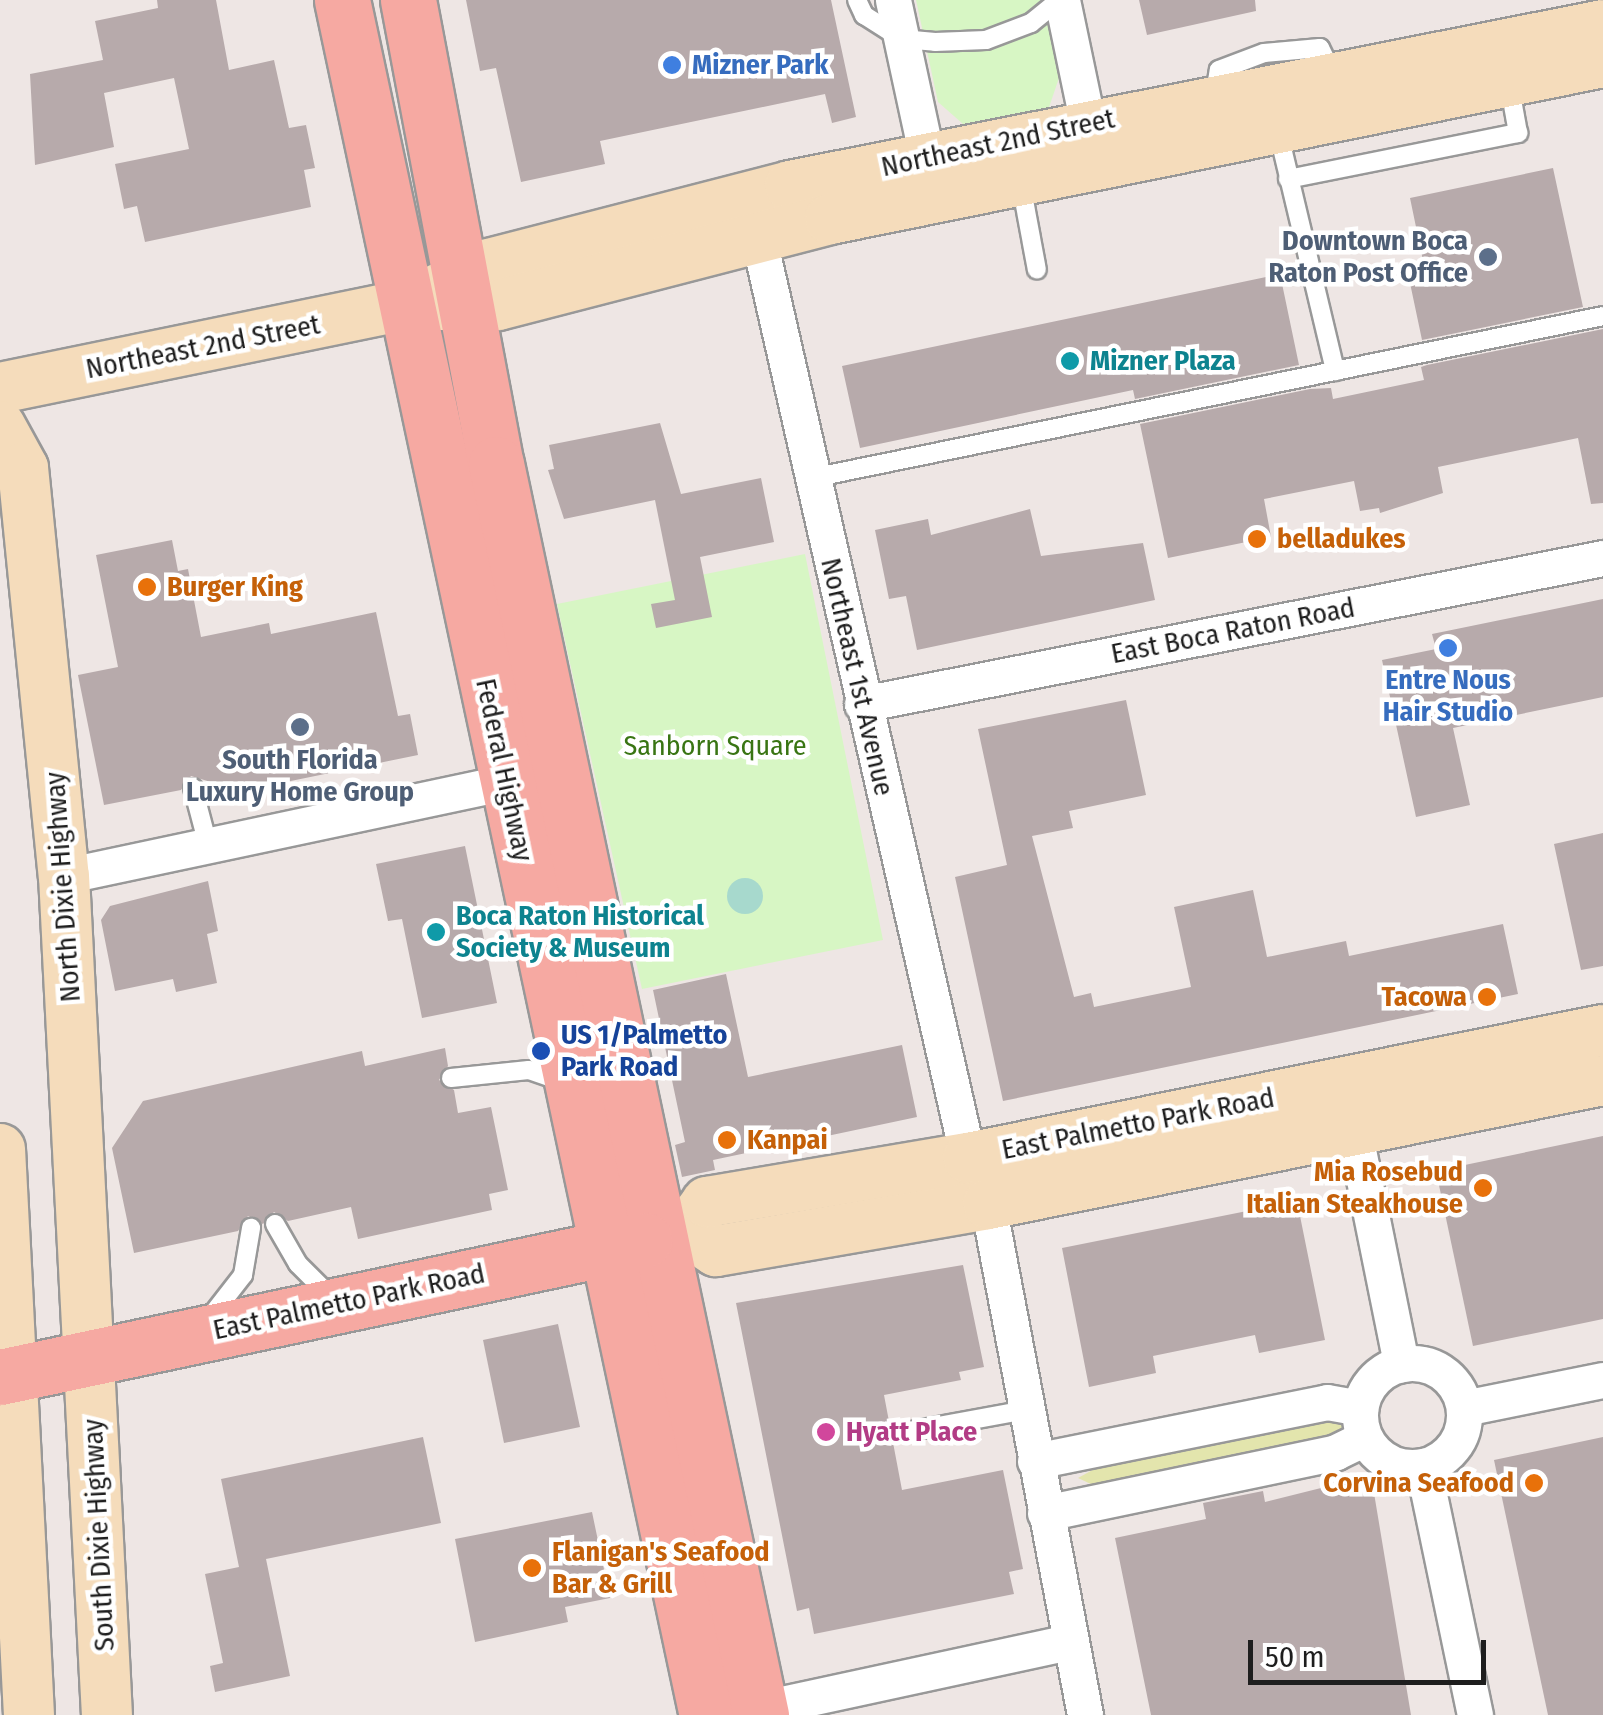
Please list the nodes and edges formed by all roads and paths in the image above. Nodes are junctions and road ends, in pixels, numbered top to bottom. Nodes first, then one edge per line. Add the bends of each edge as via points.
1 (342, 0) edge
2 (408, 0) edge
3 (857, 0) edge
4 (894, 0) edge
5 (1060, 0) edge
6 (1603, 24) edge
7 (902, 39) junction
8 (1603, 62) edge
9 (1508, 82) junction
10 (1338, 94) junction
11 (1273, 108) junction
12 (1217, 119) junction
13 (1082, 146) junction
14 (927, 157) junction
15 (1016, 160) junction
16 (1288, 179) junction
17 (962, 192) junction
18 (754, 216) junction
19 (1037, 270) dead end
20 (463, 292) junction
21 (405, 305) junction
22 (1603, 316) edge
23 (1335, 371) junction
24 (0, 388) edge
25 (0, 426) edge
26 (812, 478) junction
27 (1603, 558) edge
28 (862, 704) junction
29 (506, 782) junction
30 (194, 788) dead end
31 (208, 845) junction
32 (64, 876) junction
33 (1603, 1030) edge
34 (451, 1078) dead end
35 (1603, 1080) edge
36 (573, 1085) junction
37 (1354, 1130) junction
38 (0, 1148) edge
39 (968, 1158) junction
40 (988, 1204) junction
41 (275, 1224) dead end
42 (252, 1228) dead end
43 (674, 1234) junction
44 (609, 1248) junction
45 (339, 1304) junction
46 (196, 1334) junction
47 (91, 1356) junction
48 (1401, 1364) junction
49 (4, 1373) edge
50 (1603, 1380) edge
51 (1464, 1408) junction
52 (1026, 1410) junction
53 (1363, 1423) junction
54 (906, 1432) dead end
55 (1035, 1461) junction
56 (1424, 1466) junction
57 (1045, 1512) junction
58 (1070, 1642) junction
59 (728, 1714) edge
60 (29, 1715) edge
61 (107, 1715) edge
62 (1085, 1715) edge
63 (1476, 1715) edge

1 - 21 main road, Federal Highway
2 - 20 main road, Federal Highway
3 - 7 lane via 864,15
4 - 7 street
5 - 7 lane via 1031,23 986,40
5 - 13 street
6 - 10 main road, Northeast 2nd Street
7 - 14 street
8 - 9 main road, Northeast 2nd Street
9 - 10 main road, Northeast 2nd Street
9 - 16 lane via 1518,133
10 - 11 main road, Northeast 2nd Street
10 - 12 lane via 1320,48 1264,54 1219,70
11 - 12 main road, Northeast 2nd Street
11 - 16 lane
12 - 13 main road, Northeast 2nd Street
13 - 15 main road, Northeast 2nd Street
14 - 15 main road, Northeast 2nd Street
14 - 17 street
14 - 18 main road, Northeast 2nd Street
15 - 17 main road, Northeast 2nd Street
15 - 19 lane
16 - 23 lane
17 - 18 main road, Northeast 2nd Street
18 - 20 main road, Northeast 2nd Street via 498,305
18 - 26 street, Northeast 1st Avenue
20 - 21 main road, Northeast 2nd Street
20 - 43 main road, Federal Highway
21 - 24 main road, Northeast 2nd Street
21 - 29 main road, Federal Highway
22 - 23 lane
23 - 26 lane
25 - 32 main road, North Dixie Highway via 23,468
26 - 28 street, Northeast 1st Avenue
27 - 28 street, East Boca Raton Road
28 - 39 street, Northeast 1st Avenue
29 - 31 street
29 - 36 main road, Federal Highway
30 - 31 lane
31 - 32 street
32 - 47 main road, North Dixie Highway
33 - 39 main road, East Palmetto Park Road
34 - 36 lane via 529,1070
35 - 37 main road, East Palmetto Park Road
36 - 44 main road, Federal Highway
37 - 40 main road, East Palmetto Park Road
37 - 48 street
38 - 49 main road
39 - 43 main road, East Palmetto Park Road via 707,1202
40 - 43 main road, East Palmetto Park Road via 716,1251
40 - 52 street
41 - 45 lane via 298,1264
42 - 46 lane via 243,1275
43 - 44 main road, East Palmetto Park Road
43 - 59 main road, Federal Highway
44 - 45 main road, East Palmetto Park Road
44 - 59 main road, Federal Highway
45 - 46 main road, East Palmetto Park Road
46 - 47 main road, East Palmetto Park Road
47 - 49 main road, East Palmetto Park Road
47 - 61 main road, South Dixie Highway
48 - 51 street via 1435,1368 1449,1378
48 - 53 street via 1374,1380
49 - 60 main road
50 - 51 street
51 - 56 street via 1459,1438
52 - 54 lane
52 - 55 street
53 - 55 street via 1327,1402
53 - 56 street via 1389,1462
53 - 57 street via 1336,1452
55 - 57 street
56 - 63 street
57 - 58 street
58 - 59 street
58 - 62 street

